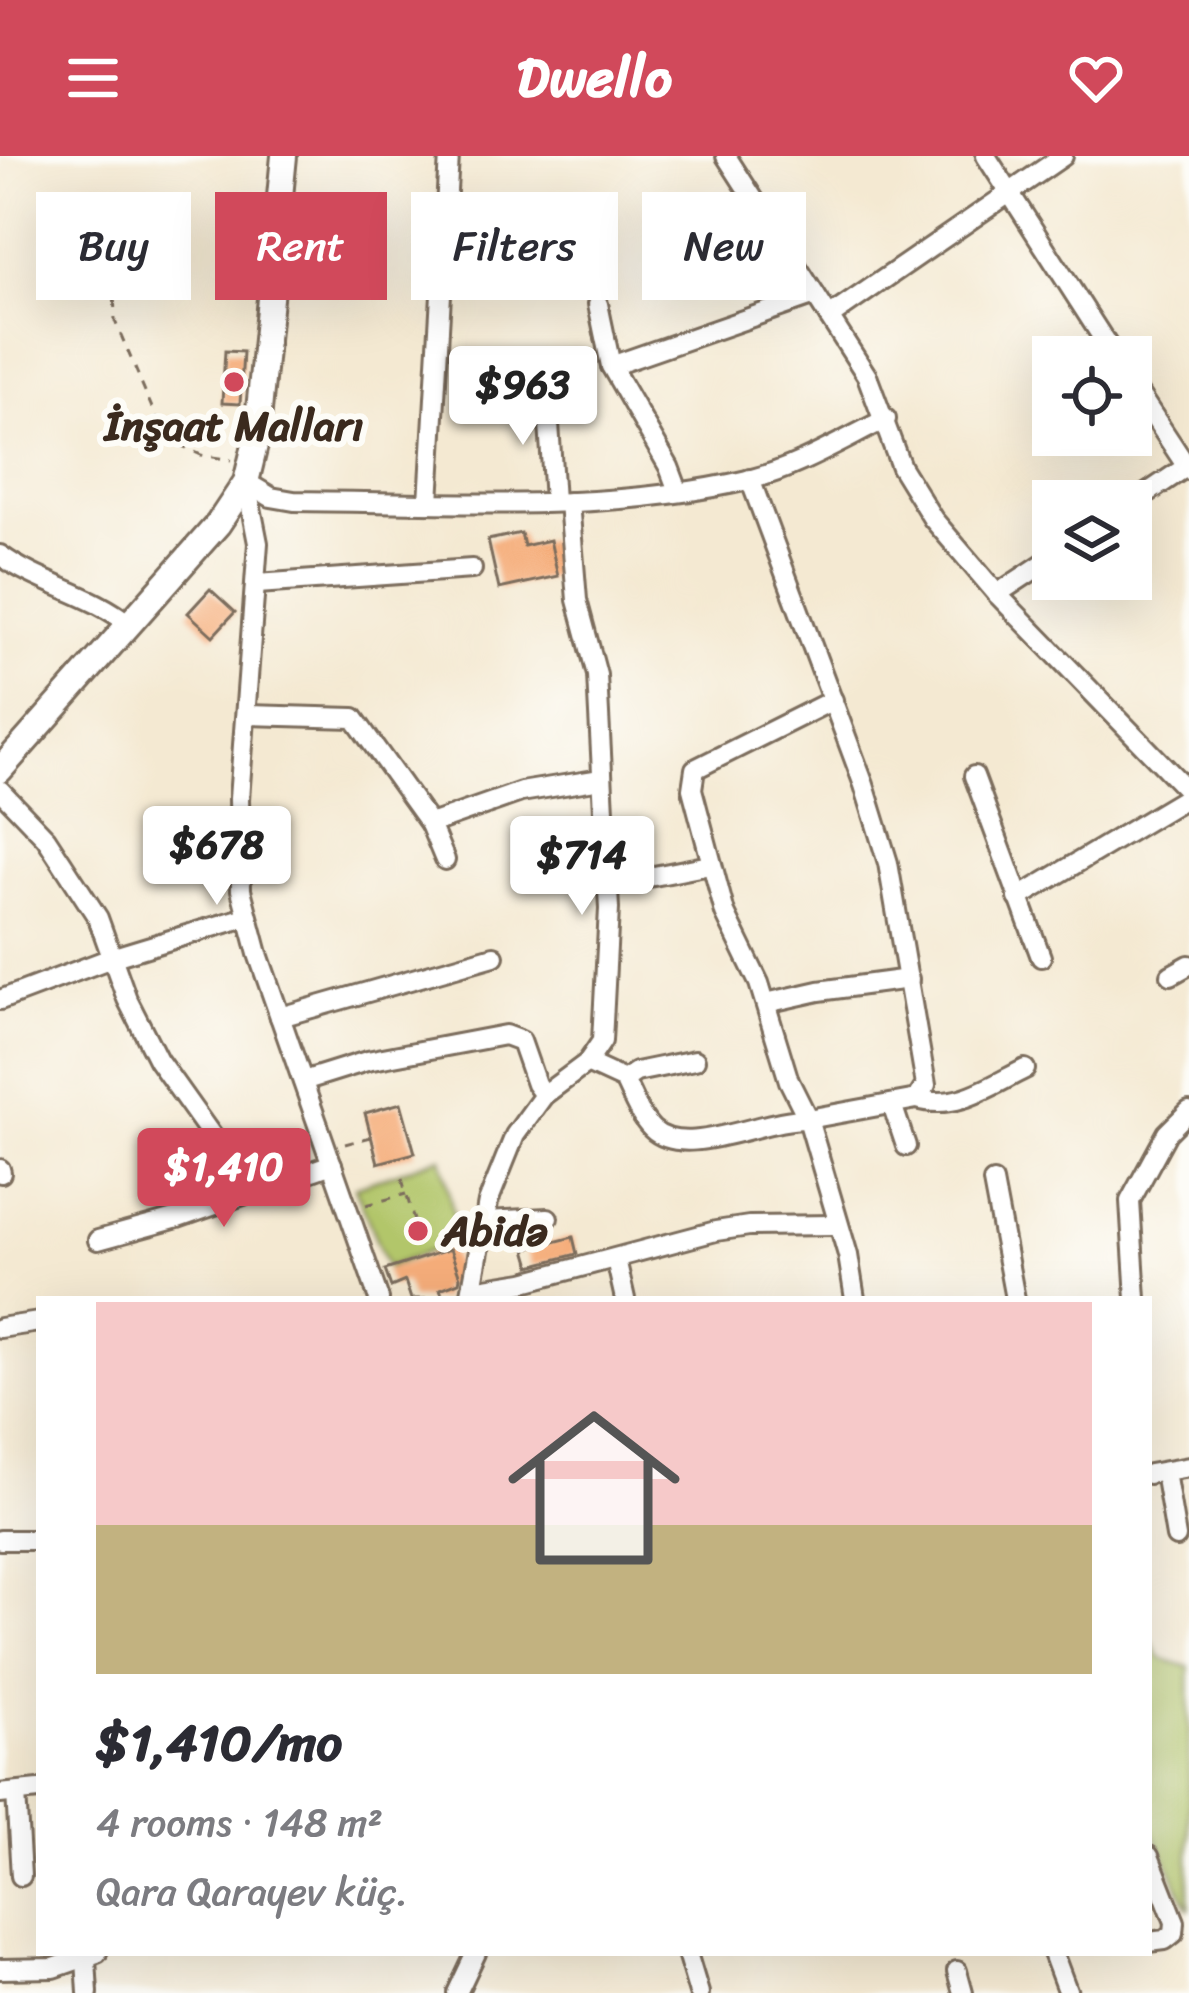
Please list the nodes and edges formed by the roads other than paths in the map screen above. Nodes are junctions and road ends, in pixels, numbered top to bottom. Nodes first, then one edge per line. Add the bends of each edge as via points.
1 (284, 156) edge
2 (449, 156) edge
3 (726, 156) edge
4 (986, 156) edge
5 (1063, 156) edge
6 (1008, 192) junction
7 (815, 295) junction
8 (598, 304) dead end
9 (829, 317) junction
10 (1101, 336) edge
11 (611, 366) junction
12 (547, 392) dead end
13 (1152, 413) edge
14 (886, 419) junction
15 (1188, 467) edge
16 (248, 472) junction
17 (751, 479) junction
18 (1152, 490) edge
19 (678, 491) junction
20 (562, 501) junction
21 (429, 502) junction
22 (0, 555) edge
23 (472, 569) dead end
24 (1032, 571) edge
25 (257, 584) junction
26 (998, 594) junction
27 (130, 625) junction
28 (833, 700) junction
29 (247, 715) junction
30 (0, 770) edge
31 (974, 776) dead end
32 (602, 779) junction
33 (1186, 786) edge
34 (0, 790) edge
35 (430, 824) junction
36 (445, 860) dead end
37 (710, 865) junction
38 (608, 885) junction
39 (1018, 898) junction
40 (246, 917) junction
41 (494, 956) dead end
42 (114, 957) junction
43 (1041, 957) dead end
44 (909, 979) junction
45 (0, 1000) edge
46 (766, 1003) junction
47 (280, 1017) junction
48 (695, 1060) dead end
49 (587, 1063) junction
50 (1025, 1069) dead end
51 (624, 1079) junction
52 (302, 1081) junction
53 (544, 1095) junction
54 (917, 1099) junction
55 (892, 1104) junction
56 (1189, 1111) edge
57 (808, 1120) junction
58 (906, 1145) dead end
59 (329, 1156) junction
60 (993, 1182) dead end
61 (252, 1192) junction
62 (548, 1218) dead end
63 (484, 1221) junction
64 (836, 1225) junction
65 (98, 1240) dead end
66 (616, 1259) junction
67 (529, 1290) edge
68 (472, 1294) edge
69 (378, 1296) edge
70 (624, 1296) edge
71 (855, 1296) edge
72 (1015, 1296) edge
73 (1136, 1296) edge
74 (36, 1322) edge
75 (0, 1328) edge
76 (1189, 1467) edge
77 (1157, 1473) edge
78 (1176, 1537) dead end
79 (0, 1540) edge
80 (36, 1540) edge
81 (8, 1793) edge
82 (1152, 1864) edge
83 (21, 1876) dead end
84 (1152, 1942) edge
85 (92, 1956) edge
86 (475, 1956) edge
87 (688, 1956) edge
88 (1054, 1956) edge
89 (0, 1969) edge
90 (957, 1971) dead end
91 (88, 1993) edge
92 (457, 1993) edge
93 (699, 1993) edge
94 (963, 1993) edge
95 (1068, 1993) edge

1 - 16 street
2 - 21 street
3 - 7 street
4 - 6 street
5 - 6 street
6 - 9 street
6 - 10 street
7 - 9 street
7 - 11 street
8 - 11 street
9 - 14 street
11 - 19 street
12 - 20 street
13 - 15 street
14 - 17 street
14 - 26 street via 914,493
15 - 18 street
16 - 21 street via 271,496 294,501
16 - 25 street
16 - 27 street via 218,524
17 - 19 street
17 - 28 street
19 - 20 street
20 - 21 street
20 - 32 street via 596,675
22 - 27 street via 106,605
23 - 25 street
24 - 26 street
25 - 29 street
26 - 33 street
27 - 30 street
28 - 37 street via 695,770
28 - 44 street via 888,862
29 - 35 street via 355,718
29 - 40 street via 237,840
31 - 39 street
32 - 35 street via 521,791
32 - 38 street
33 - 39 street
34 - 42 street via 46,838
35 - 36 street
37 - 38 street
37 - 46 street
38 - 49 street via 602,1041
39 - 43 street
40 - 42 street
40 - 47 street
41 - 47 street
42 - 45 street
42 - 61 street via 158,1060
44 - 46 street
44 - 54 street via 926,1084
46 - 57 street
47 - 52 street
48 - 51 street
49 - 51 street
49 - 53 street
50 - 54 street via 951,1104
51 - 57 street via 654,1131 680,1143
52 - 53 street via 505,1036 521,1041
52 - 59 street
53 - 63 street via 515,1135
54 - 55 street
55 - 57 street
55 - 58 street
56 - 73 street via 1167,1133 1130,1202
57 - 64 street
59 - 61 street
59 - 69 street
60 - 72 street
61 - 65 street
62 - 63 street
63 - 68 street
64 - 66 street via 716,1231
64 - 71 street
66 - 67 street
66 - 70 street
67 - 68 street
74 - 75 street
76 - 77 street
77 - 78 street
79 - 80 street
81 - 83 street
82 - 84 street via 1175,1922 1174,1933
85 - 89 street via 54,1968
85 - 91 street
86 - 92 street
87 - 93 street
88 - 95 street
90 - 94 street

